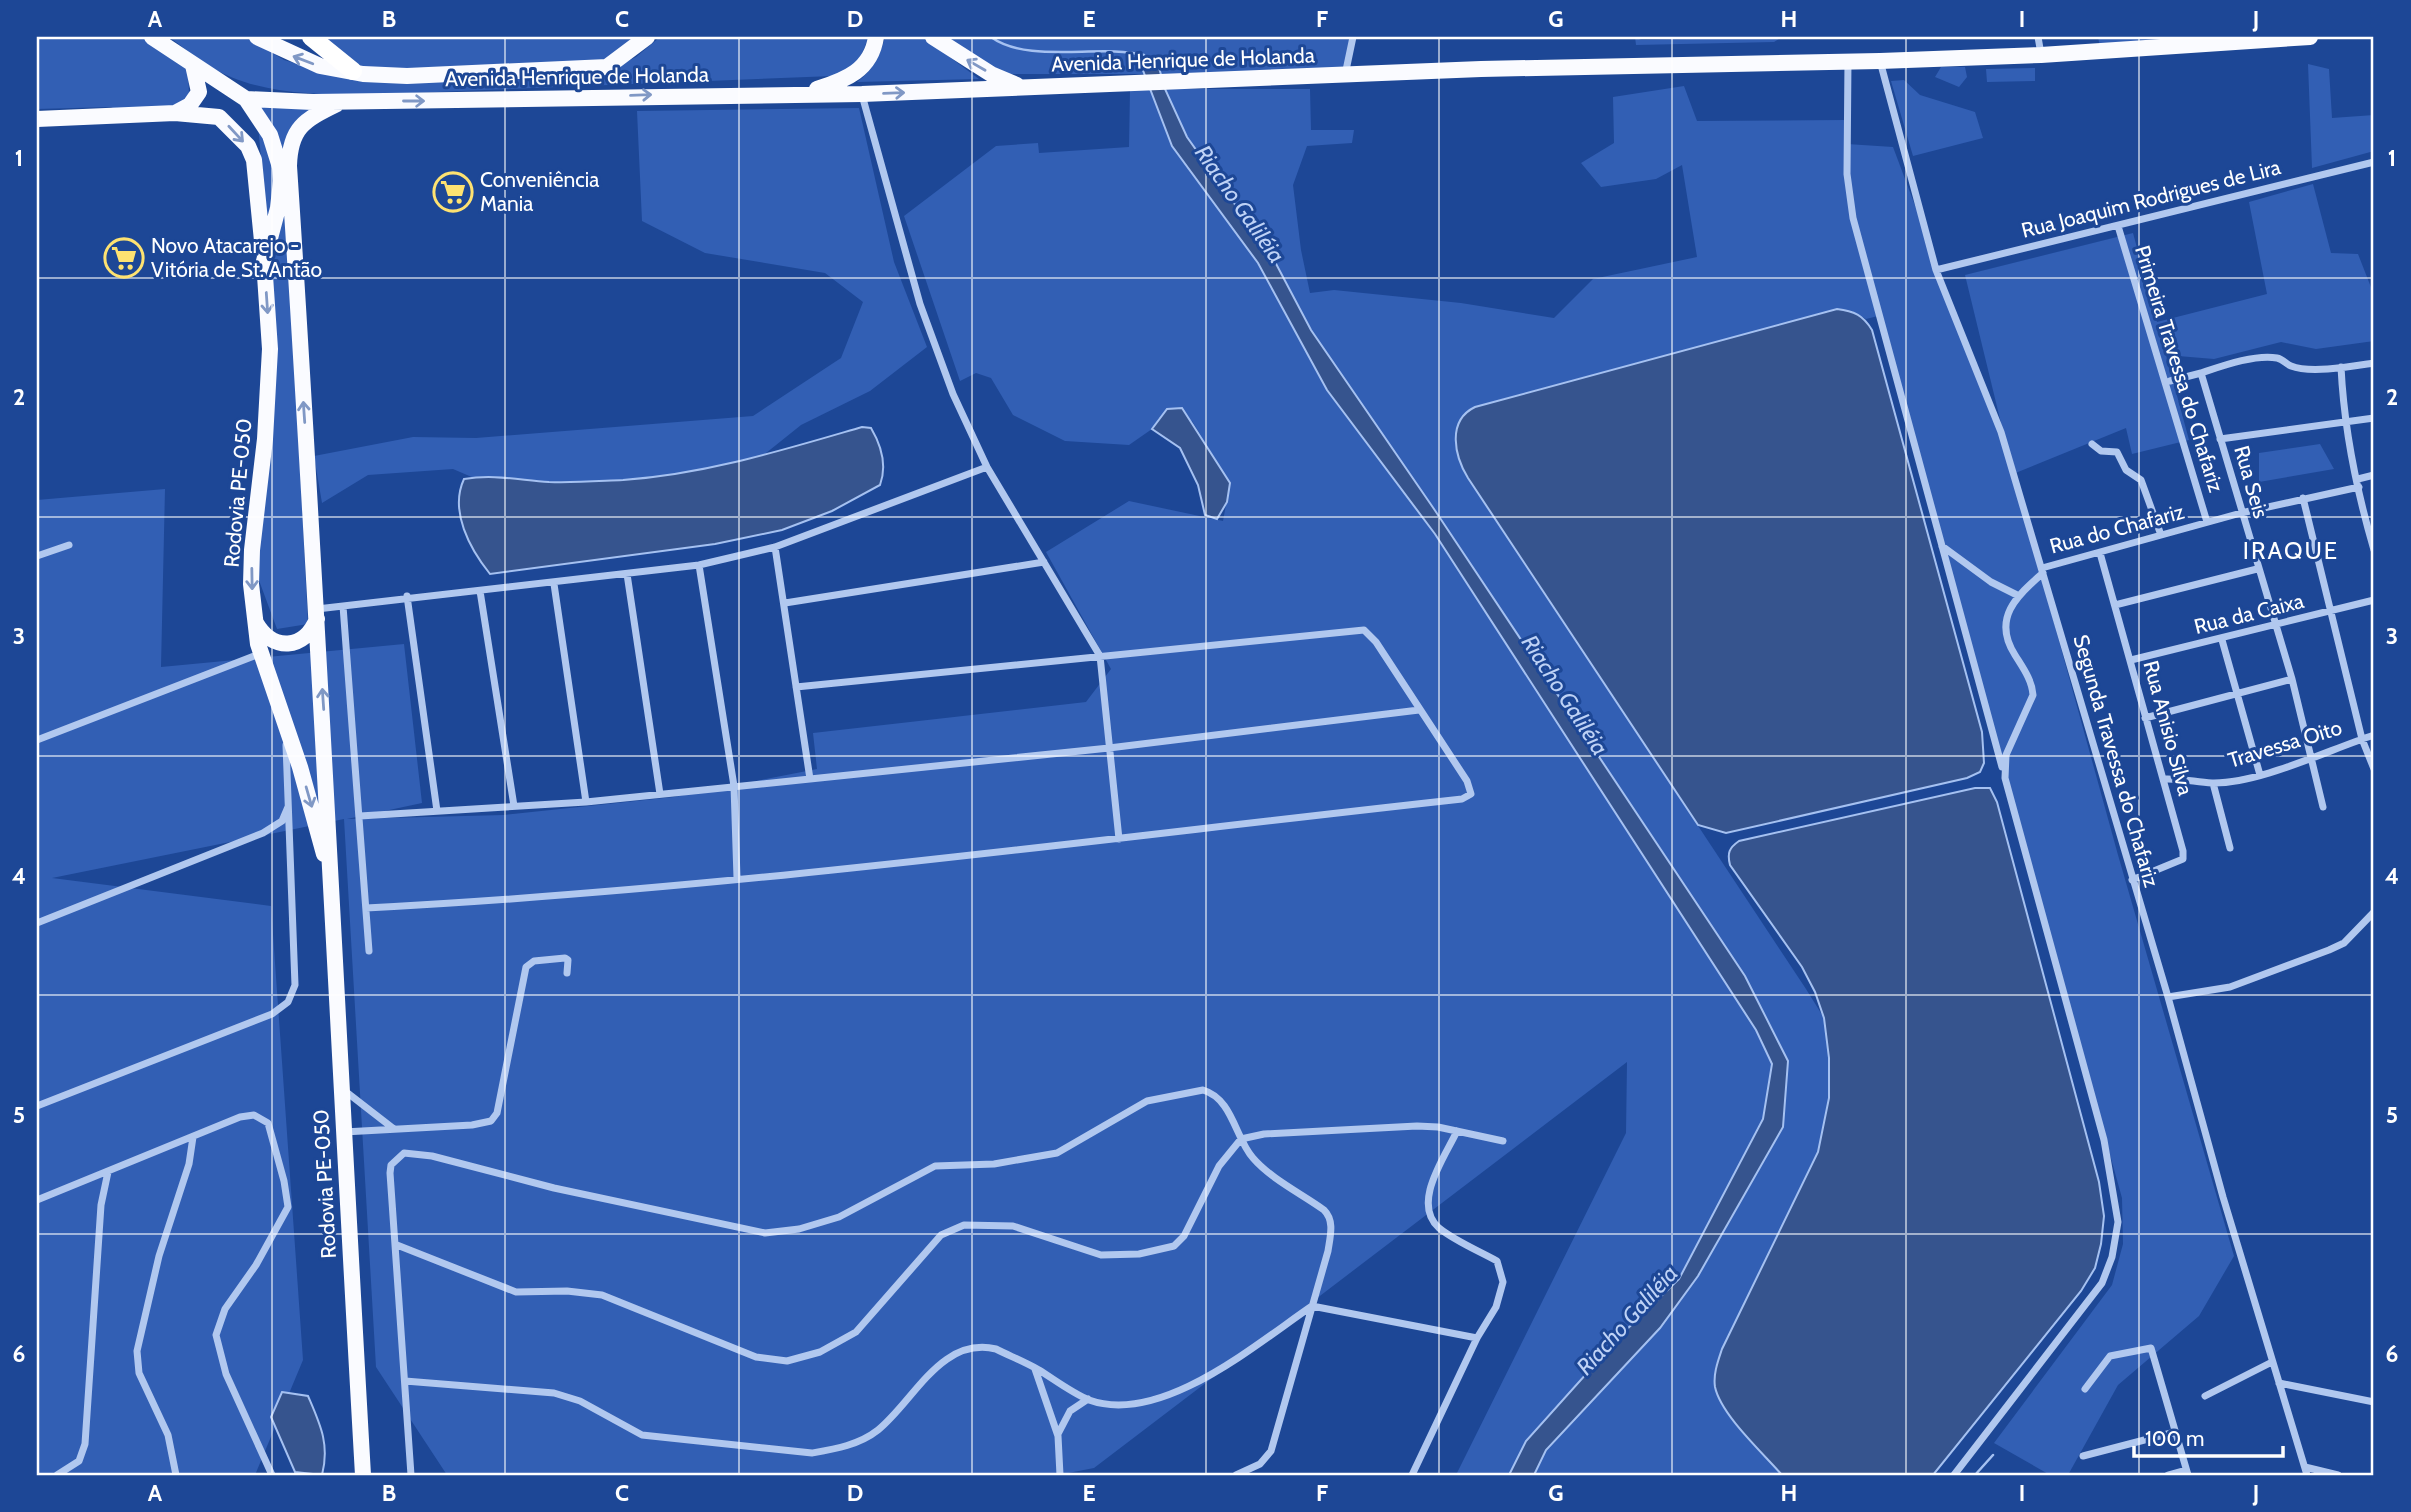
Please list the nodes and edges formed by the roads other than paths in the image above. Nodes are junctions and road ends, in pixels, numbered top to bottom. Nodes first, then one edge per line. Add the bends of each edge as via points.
1 (152, 37) edge
2 (257, 37) edge
3 (311, 37) edge
4 (648, 37) edge
5 (876, 37) edge
6 (933, 37) edge
7 (1353, 37) edge
8 (2038, 37) edge
9 (2310, 37) edge
10 (2041, 55) junction
11 (1848, 61) junction
12 (1880, 61) junction
13 (193, 65) junction
14 (353, 71) junction
15 (1345, 76) junction
16 (1022, 87) junction
17 (801, 94) junction
18 (862, 94) junction
19 (246, 99) junction
20 (345, 101) junction
21 (175, 113) junction
22 (37, 120) edge
23 (2374, 162) edge
24 (2118, 226) junction
25 (264, 261) junction
26 (1936, 270) junction
27 (2374, 363) edge
28 (2341, 368) junction
29 (2201, 373) junction
30 (2170, 381) dead end
31 (2374, 418) edge
32 (2347, 420) junction
33 (2220, 439) junction
34 (2092, 444) dead end
35 (987, 467) junction
36 (2374, 475) edge
37 (2359, 483) junction
38 (2304, 498) junction
39 (2241, 513) junction
40 (2207, 522) junction
41 (2372, 534) edge
42 (2161, 535) junction
43 (69, 545) dead end
44 (1941, 545) junction
45 (775, 547) junction
46 (2374, 550) edge
47 (2100, 553) junction
48 (37, 556) edge
49 (1044, 562) junction
50 (699, 565) junction
51 (2257, 569) junction
52 (2042, 570) junction
53 (627, 574) junction
54 (554, 584) junction
55 (480, 591) junction
56 (2017, 595) junction
57 (407, 596) junction
58 (2374, 600) edge
59 (785, 603) junction
60 (2115, 605) junction
61 (343, 606) junction
62 (2333, 612) junction
63 (317, 614) junction
64 (256, 623) junction
65 (2276, 625) junction
66 (2222, 640) junction
67 (259, 654) junction
68 (1100, 656) junction
69 (2131, 660) junction
70 (2292, 679) junction
71 (796, 687) junction
72 (2239, 695) junction
73 (1419, 710) junction
74 (2145, 718) junction
75 (285, 728) junction
76 (2374, 735) edge
77 (2362, 739) junction
78 (37, 740) edge
79 (1109, 748) junction
80 (2309, 757) junction
81 (2374, 769) edge
82 (2260, 775) junction
83 (2005, 778) junction
84 (810, 779) junction
85 (2164, 779) junction
86 (2213, 783) junction
87 (734, 786) junction
88 (660, 794) junction
89 (586, 802) junction
90 (290, 803) junction
91 (514, 806) junction
92 (2323, 807) dead end
93 (437, 811) junction
94 (360, 816) junction
95 (1119, 839) junction
96 (2230, 848) dead end
97 (737, 878) junction
98 (2132, 880) junction
99 (332, 890) junction
100 (366, 908) junction
101 (2374, 912) edge
102 (37, 923) edge
103 (369, 951) dead end
104 (567, 973) dead end
105 (2168, 997) junction
106 (340, 1086) junction
107 (37, 1106) edge
108 (394, 1129) junction
109 (1457, 1131) junction
110 (343, 1132) junction
111 (193, 1137) junction
112 (1241, 1139) junction
113 (1503, 1141) dead end
114 (108, 1172) junction
115 (37, 1200) edge
116 (397, 1245) junction
117 (1312, 1306) junction
118 (1477, 1338) junction
119 (2272, 1362) junction
120 (1035, 1368) junction
121 (405, 1381) junction
122 (2279, 1383) junction
123 (2085, 1389) dead end
124 (2205, 1396) dead end
125 (1088, 1399) junction
126 (2374, 1402) edge
127 (2175, 1432) junction
128 (1058, 1436) junction
129 (2083, 1456) dead end
130 (2306, 1471) edge
131 (2187, 1473) edge
132 (57, 1475) edge
133 (176, 1475) edge
134 (272, 1475) edge
135 (363, 1475) edge
136 (411, 1475) edge
137 (1060, 1475) edge
138 (1236, 1475) edge
139 (1412, 1475) edge
140 (1954, 1475) edge
141 (2168, 1475) edge
142 (2338, 1475) edge

1 - 13 main road
14 -> 2 main road, Avenida Henrique de Holanda via 307,62
3 - 14 highway
4 - 14 main road, Avenida Henrique de Holanda via 615,64 593,69 407,76
5 - 17 main road via 871,54 857,73
16 -> 6 main road, Avenida Henrique de Holanda via 991,74
7 - 15 street
8 - 10 street
9 - 10 main road, Avenida Henrique de Holanda
10 - 12 main road, Avenida Henrique de Holanda
11 - 12 main road, Avenida Henrique de Holanda
11 - 15 main road, Avenida Henrique de Holanda
11 - 44 street via 1847,174 1853,218
12 - 26 street, Segunda Travessa do Chafariz
13 - 19 main road
13 - 21 main road via 199,92 190,105
15 - 16 main road, Avenida Henrique de Holanda
18 -> 16 main road, Avenida Henrique de Holanda
17 - 18 main road, Avenida Henrique de Holanda
20 -> 17 main road, Avenida Henrique de Holanda
18 - 35 street via 920,304 953,394
19 - 20 main road, Avenida Henrique de Holanda
19 - 25 main road, Rodovia PE-050 via 270,135 280,167 278,208
63 -> 20 main road, Rodovia PE-050 via 289,166 294,133 317,114
21 - 22 main road
21 -> 25 main road via 219,117 248,146 257,178
23 - 24 street, Rua Joaquim Rodrigues de Lira
24 - 26 street, Rua Joaquim Rodrigues de Lira
24 - 40 street, Primeira Travessa do Chafariz
25 -> 64 main road, Rodovia PE-050 via 270,349 252,550
26 - 52 street, Segunda Travessa do Chafariz via 2001,432
27 - 28 street
28 - 29 street via 2291,366 2262,359
28 - 32 street
29 - 30 street
29 - 33 street, Rua Seis
31 - 32 street
32 - 33 street
32 - 37 street
33 - 39 street, Rua Seis
34 - 42 street, Rua do Chafariz via 2119,454 2126,470 2138,477
35 - 45 street
35 - 49 street
36 - 37 street, Rua do Chafariz
37 - 38 street, Rua do Chafariz
37 - 41 street
38 - 39 street, Rua do Chafariz
38 - 62 street
39 - 40 street, Rua do Chafariz
39 - 51 street, Rua Seis
40 - 42 street, Rua do Chafariz
41 - 46 street
42 - 47 street, Rua do Chafariz
43 - 48 street
44 - 56 street
44 - 83 street
45 - 50 street
45 - 59 street
47 - 52 street, Rua do Chafariz
47 - 60 street, Rua Anisio Silva
49 - 59 street
49 - 68 street
50 - 53 street
50 - 87 street
51 - 60 street
51 - 65 street, Rua Seis
52 - 56 street
52 - 98 street, Segunda Travessa do Chafariz
53 - 54 street
53 - 88 street
54 - 55 street
54 - 89 street
55 - 57 street
55 - 91 street
56 - 83 street via 2005,616 2007,637 2033,695 2006,755
57 - 61 street
57 - 93 street
58 - 62 street, Rua da Caixa
59 - 71 street
60 - 69 street, Rua Anisio Silva
61 - 63 street
61 - 94 street
62 - 65 street, Rua da Caixa
62 - 77 street
63 - 64 main road via 312,632 288,645 274,643
99 -> 63 main road, Rodovia PE-050
64 - 67 main road, Rodovia PE-050
65 - 66 street, Rua da Caixa
65 - 70 street, Rua Seis
66 - 69 street, Rua da Caixa
66 - 72 street
67 - 75 main road, Rodovia PE-050
67 - 78 street
68 - 71 street
68 - 73 street via 1364,631 1376,642
68 - 79 street
69 - 74 street, Rua Anisio Silva
70 - 72 street
70 - 80 street, Rua Seis
71 - 84 street
72 - 74 street
72 - 82 street
73 - 79 street
73 - 95 street via 1467,781 1468,797
74 - 85 street, Rua Anisio Silva
75 - 90 street
75 -> 99 main road, Rodovia PE-050 via 311,803
76 - 77 street, Travessa Oito
77 - 80 street, Travessa Oito
77 - 81 street
79 - 84 street
79 - 95 street
80 - 82 street, Travessa Oito
80 - 92 street, Rua Seis
82 - 86 street, Travessa Oito
83 - 140 street via 2104,1140 2118,1222 2102,1283
84 - 87 street
85 - 86 street, Travessa Oito
85 - 98 street, Rua Anisio Silva via 2184,857
86 - 96 street
87 - 88 street
87 - 97 street
88 - 89 street
89 - 91 street
90 - 102 street via 282,821 263,833
90 - 107 street via 295,985 288,1002 272,1014
91 - 93 street
93 - 94 street
94 - 100 street
95 - 97 street
97 - 100 street via 498,901
98 - 105 street, Segunda Travessa do Chafariz
99 - 106 main road, Rodovia PE-050
100 - 103 street
101 - 105 street via 2344,943 2329,950 2230,987
104 - 108 street via 565,958 534,961 526,967 495,1117 479,1125
105 - 119 street, Segunda Travessa do Chafariz
106 - 108 street
106 - 110 main road, Rodovia PE-050
108 - 110 street
109 - 112 street via 1403,1126
109 - 113 street
109 - 118 street via 1429,1191 1427,1207 1438,1227 1497,1261 1503,1273 1496,1307
110 - 135 main road, Rodovia PE-050
111 - 114 street
111 - 133 street via 137,1351 139,1373 168,1435
111 - 134 street via 240,1117 261,1117 272,1131 285,1181 285,1214 225,1309 216,1335 226,1374
112 - 116 street via 1219,1166 1184,1236 1174,1246 1139,1254 1101,1255 1013,1226 964,1225 941,1235 856,1332 820,1352 787,1361 756,1357 602,1295 516,1292
112 - 116 street via 1235,1122 1209,1092 1183,1092 1147,1101 1056,1153 994,1164 935,1166 839,1217 765,1233 404,1153 391,1165
112 - 117 street via 1259,1164 1329,1215 1328,1251
114 - 115 street
114 - 132 street via 101,1205 85,1444 79,1461
116 - 121 street
117 - 118 street
117 - 125 street via 1234,1360 1174,1392 1133,1405
117 - 138 street via 1271,1451 1260,1464
118 - 139 street
119 - 122 street, Segunda Travessa do Chafariz
119 - 124 street
120 - 121 street via 996,1349 964,1349 928,1376 878,1429 849,1444 812,1453 642,1436 580,1401 554,1394
120 - 125 street
120 - 128 street
121 - 136 street
122 - 126 street
122 - 130 street, Segunda Travessa do Chafariz
123 - 127 street via 2110,1356 2151,1348
125 - 128 street via 1070,1411
127 - 129 street
127 - 131 street
128 - 137 street
130 - 142 street
131 - 141 street

